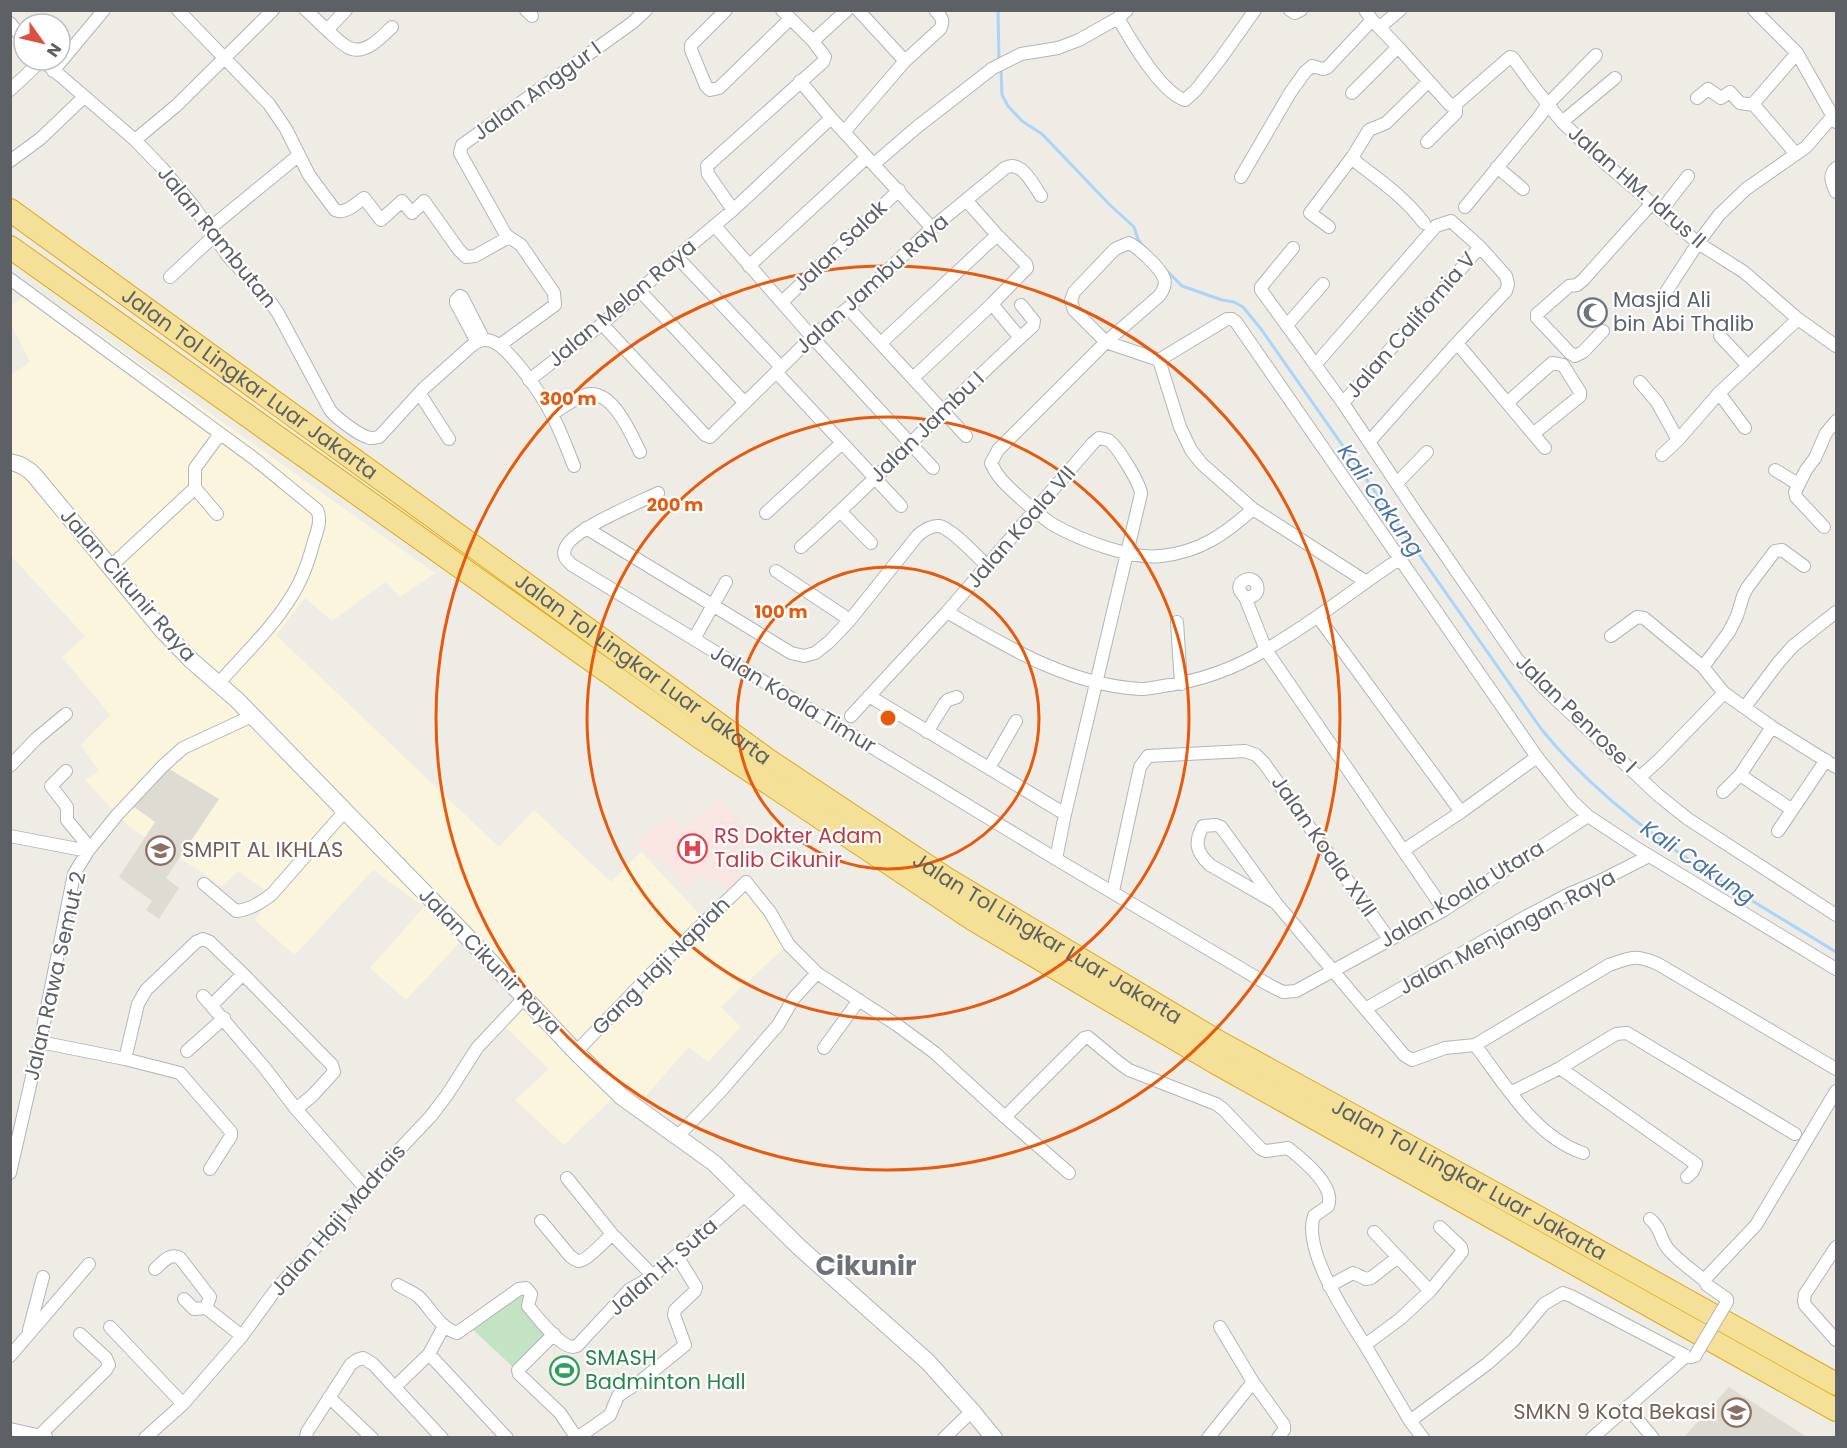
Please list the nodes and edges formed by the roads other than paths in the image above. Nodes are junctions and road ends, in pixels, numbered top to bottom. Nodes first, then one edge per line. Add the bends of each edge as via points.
1 (104, 10) edge
2 (178, 10) edge
3 (273, 10) edge
4 (306, 10) edge
5 (346, 10) edge
6 (646, 10) edge
7 (726, 10) edge
8 (847, 10) edge
9 (858, 10) edge
10 (935, 10) edge
11 (1255, 10) edge
12 (1290, 10) edge
13 (1301, 10) edge
14 (1400, 10) edge
15 (1754, 10) edge
16 (1123, 14) edge
17 (786, 15) edge
18 (1372, 19) edge
19 (392, 27) dead end
20 (327, 30) junction
21 (813, 41) junction
22 (1398, 47) junction
23 (72, 48) edge
24 (1797, 53) junction
25 (1596, 55) dead end
26 (224, 58) junction
27 (904, 61) junction
28 (29, 72) edge
29 (54, 72) edge
30 (1615, 78) dead end
31 (800, 81) junction
32 (1428, 82) junction
33 (10, 90) edge
34 (1352, 93) dead end
35 (84, 97) junction
36 (1696, 98) dead end
37 (1456, 104) junction
38 (1548, 104) junction
39 (1753, 104) junction
40 (831, 118) junction
41 (1834, 120) edge
42 (1562, 122) junction
43 (844, 132) junction
44 (135, 140) junction
45 (1427, 142) dead end
46 (1796, 154) junction
47 (299, 155) junction
48 (1353, 156) junction
49 (10, 161) edge
50 (870, 161) junction
51 (1497, 167) junction
52 (1836, 168) edge
53 (1688, 176) dead end
54 (1241, 177) dead end
55 (1523, 189) dead end
56 (899, 190) junction
57 (1836, 192) edge
58 (1041, 196) dead end
59 (966, 200) junction
60 (1465, 207) dead end
61 (1657, 207) junction
62 (10, 210) edge
63 (733, 210) junction
64 (1424, 223) dead end
65 (715, 226) junction
66 (1329, 227) dead end
67 (932, 228) junction
68 (211, 233) junction
69 (997, 235) junction
70 (509, 237) junction
71 (1698, 243) junction
72 (10, 247) edge
73 (1480, 247) junction
74 (1293, 248) dead end
75 (677, 256) junction
76 (749, 266) junction
77 (170, 277) dead end
78 (10, 279) edge
79 (1323, 284) dead end
80 (640, 291) junction
81 (1666, 292) dead end
82 (782, 302) junction
83 (992, 304) junction
84 (1021, 305) dead end
85 (848, 308) junction
86 (1798, 319) junction
87 (602, 324) junction
88 (1287, 325) junction
89 (1603, 330) dead end
90 (1720, 336) dead end
91 (812, 337) junction
92 (1020, 338) junction
93 (1106, 342) junction
94 (881, 343) junction
95 (1457, 343) junction
96 (500, 345) junction
97 (1836, 346) edge
98 (1159, 360) junction
99 (1315, 364) junction
100 (1748, 366) junction
101 (778, 369) junction
102 (913, 378) junction
103 (529, 380) junction
104 (1640, 382) dead end
105 (1719, 393) junction
106 (420, 394) junction
107 (744, 402) junction
108 (1508, 402) junction
109 (1343, 403) junction
110 (943, 412) junction
111 (552, 414) junction
112 (1836, 421) edge
113 (1745, 428) dead end
114 (220, 434) junction
115 (1533, 434) junction
116 (966, 436) dead end
117 (449, 439) dead end
118 (1678, 440) junction
119 (910, 442) junction
120 (1369, 442) junction
121 (842, 444) junction
122 (1545, 448) dead end
123 (640, 452) dead end
124 (1427, 452) dead end
125 (1662, 455) dead end
126 (10, 462) edge
127 (574, 466) dead end
128 (933, 468) dead end
129 (1775, 470) dead end
130 (875, 477) junction
131 (1397, 483) junction
132 (1798, 484) junction
133 (195, 488) junction
134 (658, 493) dead end
135 (901, 506) dead end
136 (1253, 509) junction
137 (840, 511) junction
138 (1035, 512) junction
139 (766, 513) dead end
140 (217, 514) dead end
141 (1824, 527) dead end
142 (586, 528) junction
143 (871, 543) dead end
144 (801, 547) dead end
145 (1126, 554) junction
146 (1401, 558) junction
147 (987, 566) junction
148 (1804, 566) dead end
149 (110, 567) junction
150 (776, 571) dead end
151 (1365, 581) junction
152 (726, 582) dead end
153 (1245, 597) dead end
154 (713, 605) junction
155 (947, 612) junction
156 (1836, 612) edge
157 (1318, 617) junction
158 (850, 620) junction
159 (1177, 622) dead end
160 (1611, 636) dead end
161 (694, 639) junction
162 (1266, 650) junction
163 (1703, 667) junction
164 (219, 683) junction
165 (1096, 683) junction
166 (1181, 684) junction
167 (1724, 693) junction
168 (869, 696) junction
169 (957, 697) dead end
170 (1745, 707) junction
171 (66, 714) dead end
172 (252, 716) junction
173 (851, 716) dead end
174 (1016, 721) dead end
175 (1772, 727) junction
176 (927, 732) junction
177 (1537, 757) junction
178 (1831, 763) edge
179 (10, 766) edge
180 (989, 768) junction
181 (66, 771) dead end
182 (1740, 775) junction
183 (1640, 777) junction
184 (1723, 792) dead end
185 (1791, 809) junction
186 (345, 811) junction
187 (1461, 812) junction
188 (1065, 814) junction
189 (1588, 816) junction
190 (1778, 831) dead end
191 (10, 836) edge
192 (89, 850) junction
193 (1404, 850) junction
194 (1649, 856) junction
195 (1056, 859) junction
196 (204, 884) dead end
197 (1113, 891) junction
198 (1276, 903) junction
199 (1444, 910) junction
200 (1836, 915) edge
201 (1389, 939) junction
202 (1836, 969) edge
203 (1335, 971) junction
204 (817, 973) junction
205 (243, 974) junction
206 (524, 998) junction
207 (859, 1000) junction
208 (1365, 1009) junction
209 (224, 1018) junction
210 (40, 1042) junction
211 (1475, 1045) junction
212 (824, 1048) dead end
213 (186, 1051) dead end
214 (576, 1052) junction
215 (125, 1059) junction
216 (1560, 1068) junction
217 (1836, 1069) edge
218 (1836, 1091) edge
219 (1512, 1092) junction
220 (296, 1109) junction
221 (1005, 1117) junction
222 (1795, 1134) dead end
223 (678, 1136) junction
224 (1583, 1153) dead end
225 (210, 1169) dead end
226 (10, 1173) edge
227 (1069, 1173) dead end
228 (567, 1178) dead end
229 (1687, 1178) dead end
230 (366, 1189) junction
231 (745, 1195) junction
232 (1650, 1219) dead end
233 (541, 1221) dead end
234 (1440, 1227) dead end
235 (1374, 1232) dead end
236 (612, 1234) junction
237 (1836, 1247) edge
238 (677, 1256) junction
239 (1398, 1257) junction
240 (89, 1264) dead end
241 (154, 1269) dead end
242 (43, 1276) dead end
243 (653, 1276) junction
244 (1704, 1280) junction
245 (398, 1286) dead end
246 (1329, 1286) junction
247 (1430, 1291) junction
248 (184, 1299) dead end
249 (206, 1308) junction
250 (444, 1326) junction
251 (110, 1327) dead end
252 (1220, 1327) dead end
253 (28, 1334) junction
254 (80, 1334) dead end
255 (554, 1334) junction
256 (242, 1336) junction
257 (1836, 1340) edge
258 (1365, 1345) junction
259 (429, 1354) junction
260 (10, 1356) edge
261 (1691, 1356) junction
262 (1253, 1382) junction
263 (1836, 1384) edge
264 (395, 1387) junction
265 (329, 1397) junction
266 (183, 1404) junction
267 (1627, 1407) junction
268 (1836, 1410) edge
269 (972, 1411) junction
270 (1410, 1421) junction
271 (10, 1429) edge
272 (44, 1436) edge
273 (145, 1437) edge
274 (306, 1437) edge
275 (372, 1437) edge
276 (441, 1437) edge
277 (507, 1437) edge
278 (944, 1437) edge
279 (994, 1437) edge
280 (1208, 1437) edge
281 (1278, 1437) edge
282 (1423, 1437) edge
283 (1592, 1437) edge
284 (1653, 1437) edge

1 - 23 street
2 - 26 street
3 - 26 street
4 - 20 street
5 - 20 street
6 - 70 street, Jalan Anggur I via 462,145 460,153
7 - 17 street via 691,45 710,90 719,88
8 - 21 street
9 - 27 street
10 - 27 street via 942,18 940,29
11 - 16 street via 1196,90 1185,99 1172,92 1135,47
12 - 13 street
14 - 18 street
15 - 24 street
16 - 50 street via 1079,40 1011,58 993,68
17 - 21 street
18 - 22 street
18 - 54 street via 1327,68 1312,66 1305,72
19 - 20 street via 370,46 359,50 352,50
21 - 31 street via 825,57
22 - 32 street
22 - 34 street
24 - 39 street
24 - 41 street
25 - 38 street
26 - 44 street
26 - 47 street via 274,110
27 - 43 street
28 - 33 street
29 - 35 street, Jalan Rambutan
30 - 42 street
31 - 40 street
31 - 63 street via 707,166 708,174
32 - 37 street via 1450,105
32 - 48 street via 1386,123 1369,130
35 - 44 street, Jalan Rambutan
35 - 49 street
36 - 39 street via 1708,88 1721,98 1730,92 1743,105
37 - 38 street, Jalan HM. Idrus II via 1510,57
37 - 45 street via 1456,113
38 - 42 street, Jalan HM. Idrus II
38 - 51 street
39 - 46 street
40 - 43 street
40 - 63 street, Jalan Melon Raya
41 - 46 street
42 - 61 street, Jalan HM. Idrus II
43 - 50 street
44 - 68 street, Jalan Rambutan via 178,187
46 - 71 street via 1746,189
47 - 68 street
47 - 70 street via 320,192 338,212 364,198 381,220 402,201 412,213 424,201 466,257
48 - 64 street via 1413,208
48 - 66 street via 1310,213
50 - 56 street
50 - 76 street
51 - 55 street
51 - 60 street
52 - 57 street via 1831,177
53 - 61 street
56 - 67 street
56 - 82 street, Jalan Salak
58 - 59 street, Jalan Jambu Raya via 1023,171 1010,165
59 - 67 street, Jalan Jambu Raya
59 - 69 street
61 - 71 street, Jalan HM. Idrus II
61 - 89 street via 1583,280 1569,286 1537,314 1575,356
62 - 263 highway, Jalan Tol Lingkar Luar Jakarta via 768,760 947,879 1217,1041
63 - 65 street, Jalan Melon Raya
65 - 75 street, Jalan Melon Raya
65 - 76 street
67 - 85 street, Jalan Jambu Raya
68 - 77 street
68 - 106 street, Jalan Rambutan via 278,313 336,416 364,435 379,437
69 - 83 street via 1027,268
69 - 94 street
70 - 96 street, Jalan Anggur I via 521,245 536,265 554,292 555,304
71 - 81 street
71 - 86 street, Jalan HM. Idrus II via 1744,272
72 - 268 highway, Jalan Tol Lingkar Luar Jakarta via 698,736 974,920 1216,1063
73 - 95 street via 1506,276 1508,284 1506,291
73 - 99 street via 1451,222 1436,226
73 - 109 street, Jalan California V
74 - 88 street, Jalan Penrose I via 1261,287
75 - 80 street, Jalan Melon Raya
75 - 101 street
76 - 82 street
78 - 114 street
79 - 88 street
80 - 87 street, Jalan Melon Raya
80 - 107 street
82 - 91 street
83 - 92 street
83 - 102 street
84 - 92 street, Jalan Jambu I via 1034,321
85 - 91 street, Jalan Jambu Raya
85 - 94 street
86 - 97 street, Jalan HM. Idrus II
86 - 100 street
87 - 103 street, Jalan Melon Raya
87 - 107 street, Jalan Jambu Raya via 705,435 710,437
88 - 99 street, Jalan Penrose I
90 - 100 street
91 - 101 street, Jalan Jambu Raya
91 - 119 street
92 - 110 street, Jalan Jambu I
93 - 93 street via 1164,289 1164,278 1130,243 1114,249 1074,292 1071,301 1074,310
93 - 98 street
93 - 138 street via 998,450 991,463 1003,482
94 - 102 street
95 - 108 street
95 - 120 street
96 - 103 street
96 - 106 street via 480,341
98 - 136 street via 1191,450
98 - 146 street via 1227,319 1236,322
99 - 109 street, Jalan Penrose I
100 - 105 street
101 - 107 street, Jalan Jambu Raya
101 - 121 street
102 - 110 street
103 - 111 street
104 - 118 street via 1657,402
105 - 113 street
105 - 118 street
106 - 117 street
108 - 115 street
108 - 115 street via 1552,363 1563,365 1580,396
109 - 120 street, Jalan Penrose I
110 - 116 street
110 - 119 street, Jalan Jambu I
111 - 123 street via 587,394 599,395 625,421
111 - 127 street
112 - 132 street
114 - 133 street via 195,468
114 - 164 street via 290,487 320,516 299,584 266,630
115 - 122 street
118 - 125 street
119 - 128 street
119 - 130 street, Jalan Jambu I
120 - 131 street, Jalan Penrose I
121 - 130 street
121 - 139 street
124 - 131 street
126 - 149 street, Jalan Cikunir Raya via 35,476
129 - 132 street
130 - 135 street
130 - 137 street, Jalan Jambu I
131 - 183 street, Jalan Penrose I via 1517,659
132 - 141 street via 1796,497
133 - 140 street
133 - 149 street
134 - 142 street
136 - 145 street via 1209,543 1184,552 1159,557
136 - 151 street
137 - 143 street
137 - 144 street, Jalan Jambu I
138 - 145 street via 1072,534
138 - 145 street, Jalan Koala VII via 1093,443 1099,438 1108,440 1141,489
138 - 147 street, Jalan Koala VII
142 - 154 street
142 - 161 street, Jalan Koala Timur via 570,539 564,550 565,558
145 - 165 street
146 - 151 street
146 - 177 street
147 - 155 street, Jalan Koala VII
147 - 158 street via 950,531 940,526 928,527
148 - 163 street via 1782,550 1775,551 1747,588 1730,632
149 - 164 street, Jalan Cikunir Raya via 192,662
150 - 158 street
151 - 157 street
152 - 154 street
153 - 162 street
154 - 158 street via 791,653 804,656 815,654
154 - 161 street
155 - 165 street via 1017,653
155 - 168 street, Jalan Koala VII
156 - 170 street via 1793,646
157 - 162 street
157 - 187 street
159 - 166 street
160 - 163 street via 1637,618 1644,618
161 - 195 street, Jalan Koala Timur
162 - 166 street
162 - 193 street
163 - 167 street
164 - 172 street, Jalan Cikunir Raya
165 - 166 street via 1142,689
165 - 188 street
167 - 170 street
167 - 183 street
168 - 173 street, Jalan Koala VII
168 - 176 street
169 - 176 street via 945,703
170 - 175 street
171 - 179 street
172 - 186 street, Jalan Cikunir Raya
172 - 192 street, Jalan Rawa Semut 2 via 183,748 117,814
174 - 180 street
175 - 178 street
175 - 182 street
176 - 180 street
177 - 187 street
177 - 189 street
178 - 185 street
180 - 188 street
181 - 192 street via 51,786 67,807 67,820
182 - 184 street
182 - 185 street
183 - 200 street, Jalan Penrose I via 1688,819
185 - 190 street
186 - 196 street via 272,894 260,902 236,911
186 - 206 street, Jalan Cikunir Raya
187 - 193 street
188 - 195 street
189 - 194 street
189 - 199 street, Jalan Koala Utara
191 - 192 street
192 - 210 street, Jalan Rawa Semut 2 via 74,874
193 - 199 street
194 - 202 street
194 - 208 street, Jalan Menjangan Raya via 1548,905
195 - 197 street, Jalan Koala Timur
197 - 201 street, Jalan Koala XVII via 1140,766 1148,756 1245,751 1264,763
197 - 203 street, Jalan Koala Utara via 1283,992 1296,991
198 - 198 street via 1221,827 1203,826 1197,846 1201,857
198 - 203 street
199 - 201 street, Jalan Koala Utara
201 - 203 street, Jalan Koala Utara
203 - 208 street
204 - 207 street
204 - 214 street, Gang Haji Napiah via 789,945 746,882
204 - 223 street via 794,998 772,1032
205 - 209 street via 208,1000
205 - 215 street via 210,942 196,942 146,990 138,1004
205 - 220 street via 334,1069 329,1079
206 - 214 street, Jalan Cikunir Raya
206 - 230 street, Jalan Haji Madrais via 477,1048 431,1116
207 - 212 street
207 - 221 street via 935,1053
208 - 211 street via 1412,1060 1444,1048
209 - 213 street
209 - 220 street
210 - 215 street
210 - 226 street, Jalan Rawa Semut 2
211 - 217 street via 1609,965 1642,957
211 - 219 street
214 - 223 street, Jalan Cikunir Raya via 622,1097
215 - 225 street via 180,1073 229,1129 231,1136
216 - 219 street
216 - 222 street via 1616,1034 1627,1033
216 - 229 street via 1696,1164
218 - 244 street via 1756,1225
219 - 224 street via 1543,1128
220 - 230 street
221 - 227 street
221 - 246 street via 1087,1037 1130,1070 1216,1104 1261,1149 1288,1148 1321,1179 1330,1201 1314,1215 1311,1229
223 - 231 street, Jalan Cikunir Raya via 714,1163
228 - 236 street
230 - 256 street, Jalan Haji Madrais via 277,1288
231 - 238 street, Jalan H. Suta
231 - 269 street, Jalan Cikunir Raya via 928,1362
232 - 244 street via 1670,1252
233 - 236 street via 576,1261
234 - 247 street via 1462,1250
235 - 239 street
236 - 243 street
237 - 257 street via 1804,1301
238 - 243 street, Jalan H. Suta
238 - 255 street via 696,1287 675,1310 684,1345 618,1396 610,1415 580,1436 518,1371
239 - 246 street via 1371,1278 1353,1273
239 - 247 street
240 - 253 street
241 - 249 street via 170,1256 180,1258 210,1297
242 - 253 street
243 - 255 street, Jalan H. Suta via 629,1290 577,1346 571,1348
244 - 261 street, bridge via 1727,1302
245 - 250 street via 420,1298
246 - 258 street
247 - 258 street
248 - 249 street via 194,1309
249 - 256 street
250 - 255 street via 457,1333 462,1331 519,1289 526,1288 531,1294 528,1306
250 - 259 street
251 - 266 street
252 - 262 street
253 - 260 street
254 - 272 street via 109,1365
256 - 266 street, Jalan Haji Madrais
258 - 270 street
259 - 264 street
259 - 277 street
261 - 267 street
261 - 270 street via 1563,1293 1544,1304 1514,1340 1487,1364
262 - 280 street
262 - 281 street via 1284,1425
264 - 265 street via 363,1358 351,1364
264 - 276 street
265 - 274 street
265 - 275 street
266 - 273 street, Jalan Haji Madrais
267 - 283 street
267 - 284 street
269 - 278 street
269 - 279 street, Jalan Cikunir Raya
270 - 282 street
271 - 272 street

